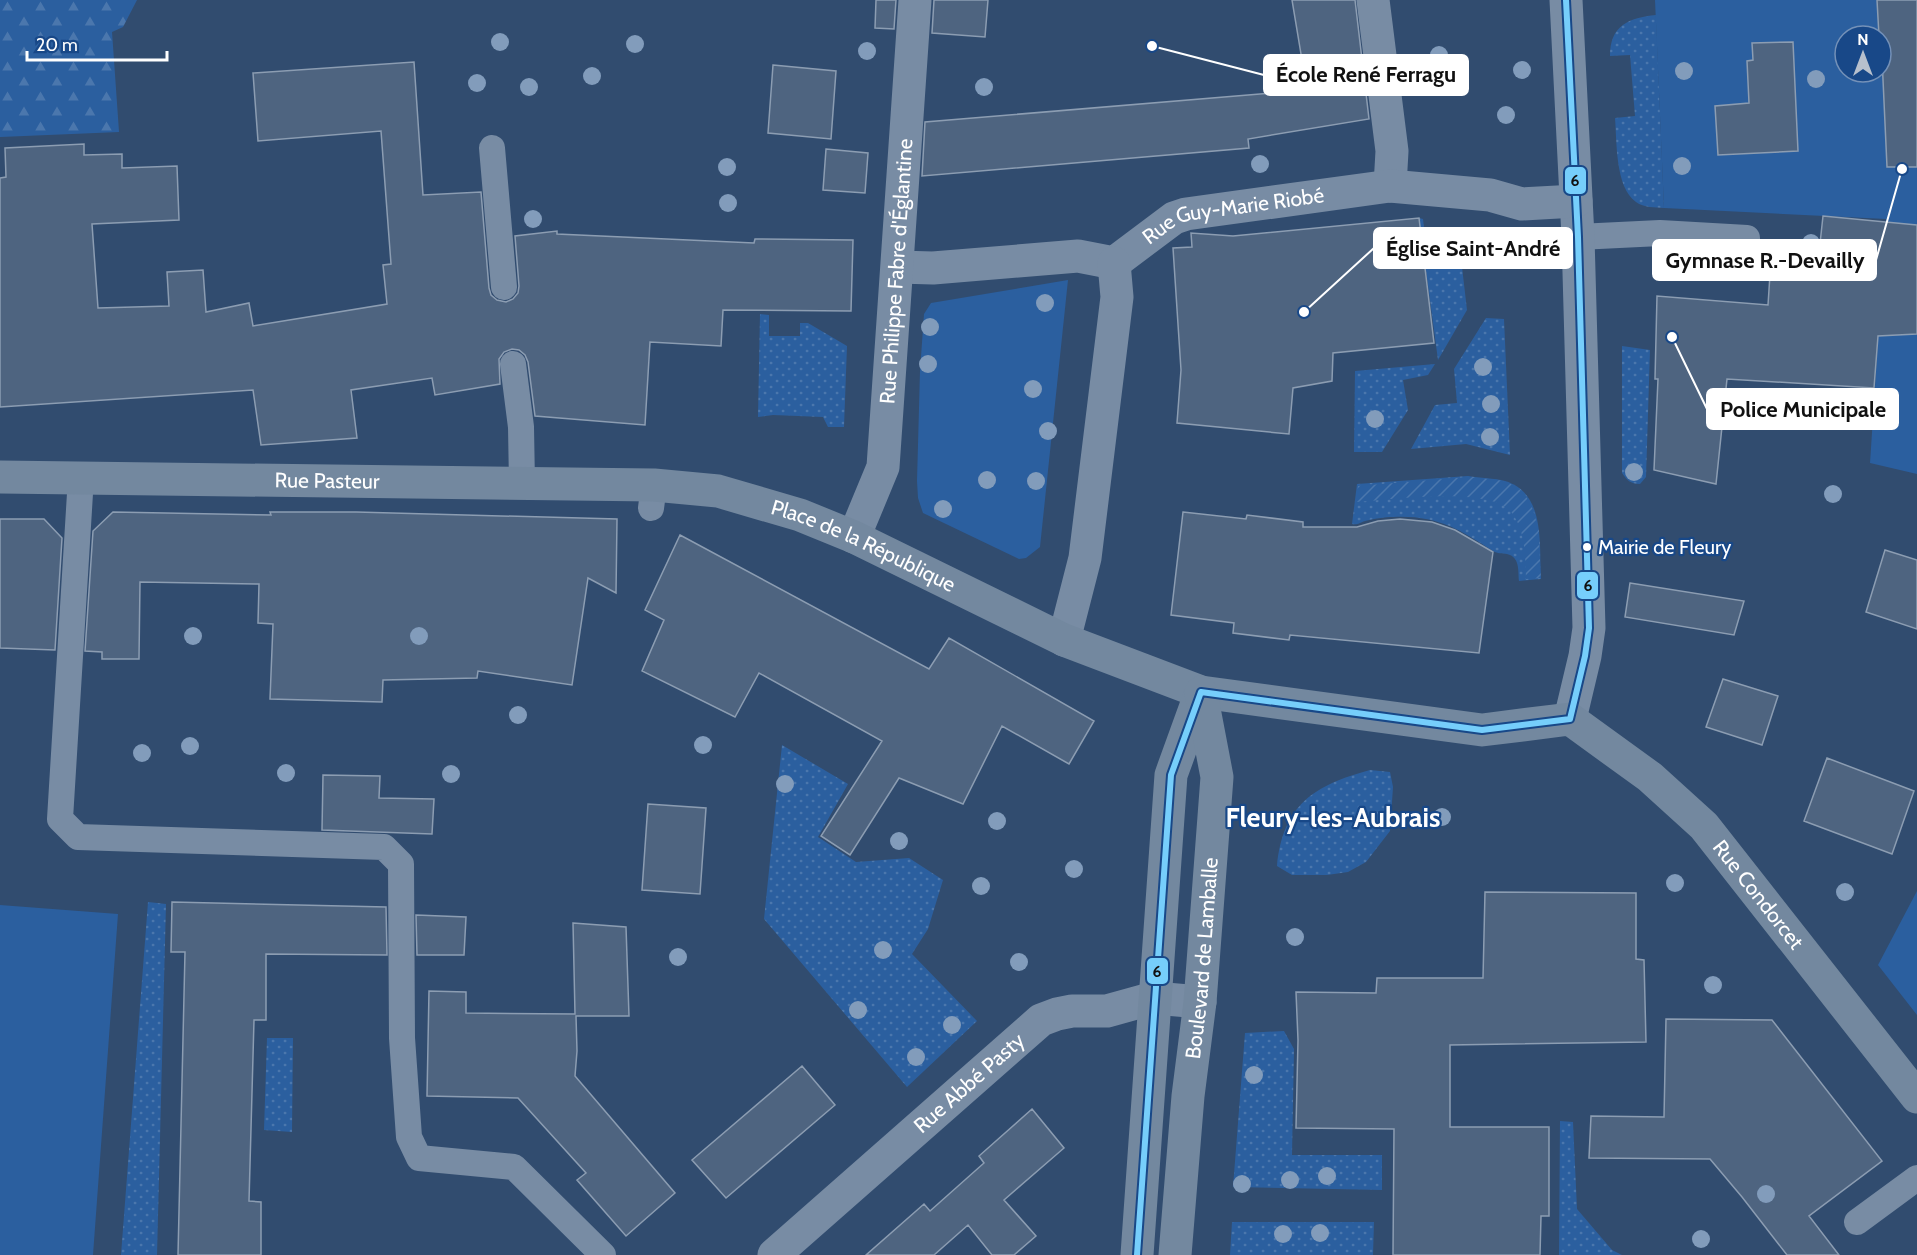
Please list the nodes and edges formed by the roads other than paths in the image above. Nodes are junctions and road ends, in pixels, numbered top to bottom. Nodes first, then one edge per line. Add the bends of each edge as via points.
1 (915, 0) edge
2 (1373, 0) edge
3 (1566, 0) edge
4 (492, 148) dead end
5 (1390, 186) junction
6 (1576, 201) junction
7 (1578, 237) junction
8 (1748, 238) dead end
9 (1114, 263) junction
10 (898, 267) junction
11 (504, 287) dead end
12 (513, 364) dead end
13 (0, 477) edge
14 (81, 477) junction
15 (522, 483) junction
16 (652, 496) joint
17 (854, 537) junction
18 (1064, 640) junction
19 (1201, 692) junction
20 (1570, 719) junction
21 (1154, 998) junction
22 (1200, 1002) junction
23 (1917, 1097) edge
24 (1917, 1178) edge
25 (1857, 1222) dead end
26 (603, 1255) edge
27 (774, 1255) edge
28 (1137, 1255) edge
29 (1175, 1255) edge

1 - 10 street, Rue Philippe Fabre d'Églantine
2 - 5 street via 1392,151
3 - 6 street
4 - 11 lane
5 - 6 street, Rue Guy-Marie Riobé via 1490,195 1522,204
5 - 9 street, Rue Guy-Marie Riobé via 1186,214 1174,218
6 - 7 street
7 - 8 lane via 1660,233
7 - 20 street via 1589,628
9 - 10 street via 1077,256 933,268
9 - 18 street via 1117,297 1085,558
10 - 17 street, Rue Philippe Fabre d'Églantine via 883,467
12 - 15 lane via 521,427
13 - 14 street, Rue Pasteur
14 - 15 street, Rue Pasteur
14 - 26 lane via 60,819 78,837 384,847 401,864 402,1038 409,1137 418,1158 514,1167
15 - 16 street, Rue Pasteur
16 - 17 street, Place de la République via 718,490 800,515
17 - 18 street, Place de la République
18 - 19 street, Place de la République
19 - 20 street, Place de la République via 1482,730
19 - 21 street, Boulevard de Lamballe via 1171,775
19 - 22 street, Boulevard de Lamballe via 1217,777
20 - 23 street, Rue Condorcet via 1650,777 1704,826
21 - 22 street, Rue Abbé Pasty
21 - 27 street, Rue Abbé Pasty via 1107,1011 1072,1011 1041,1020
21 - 28 street, Boulevard de Lamballe
22 - 29 street, Boulevard de Lamballe
24 - 25 lane

